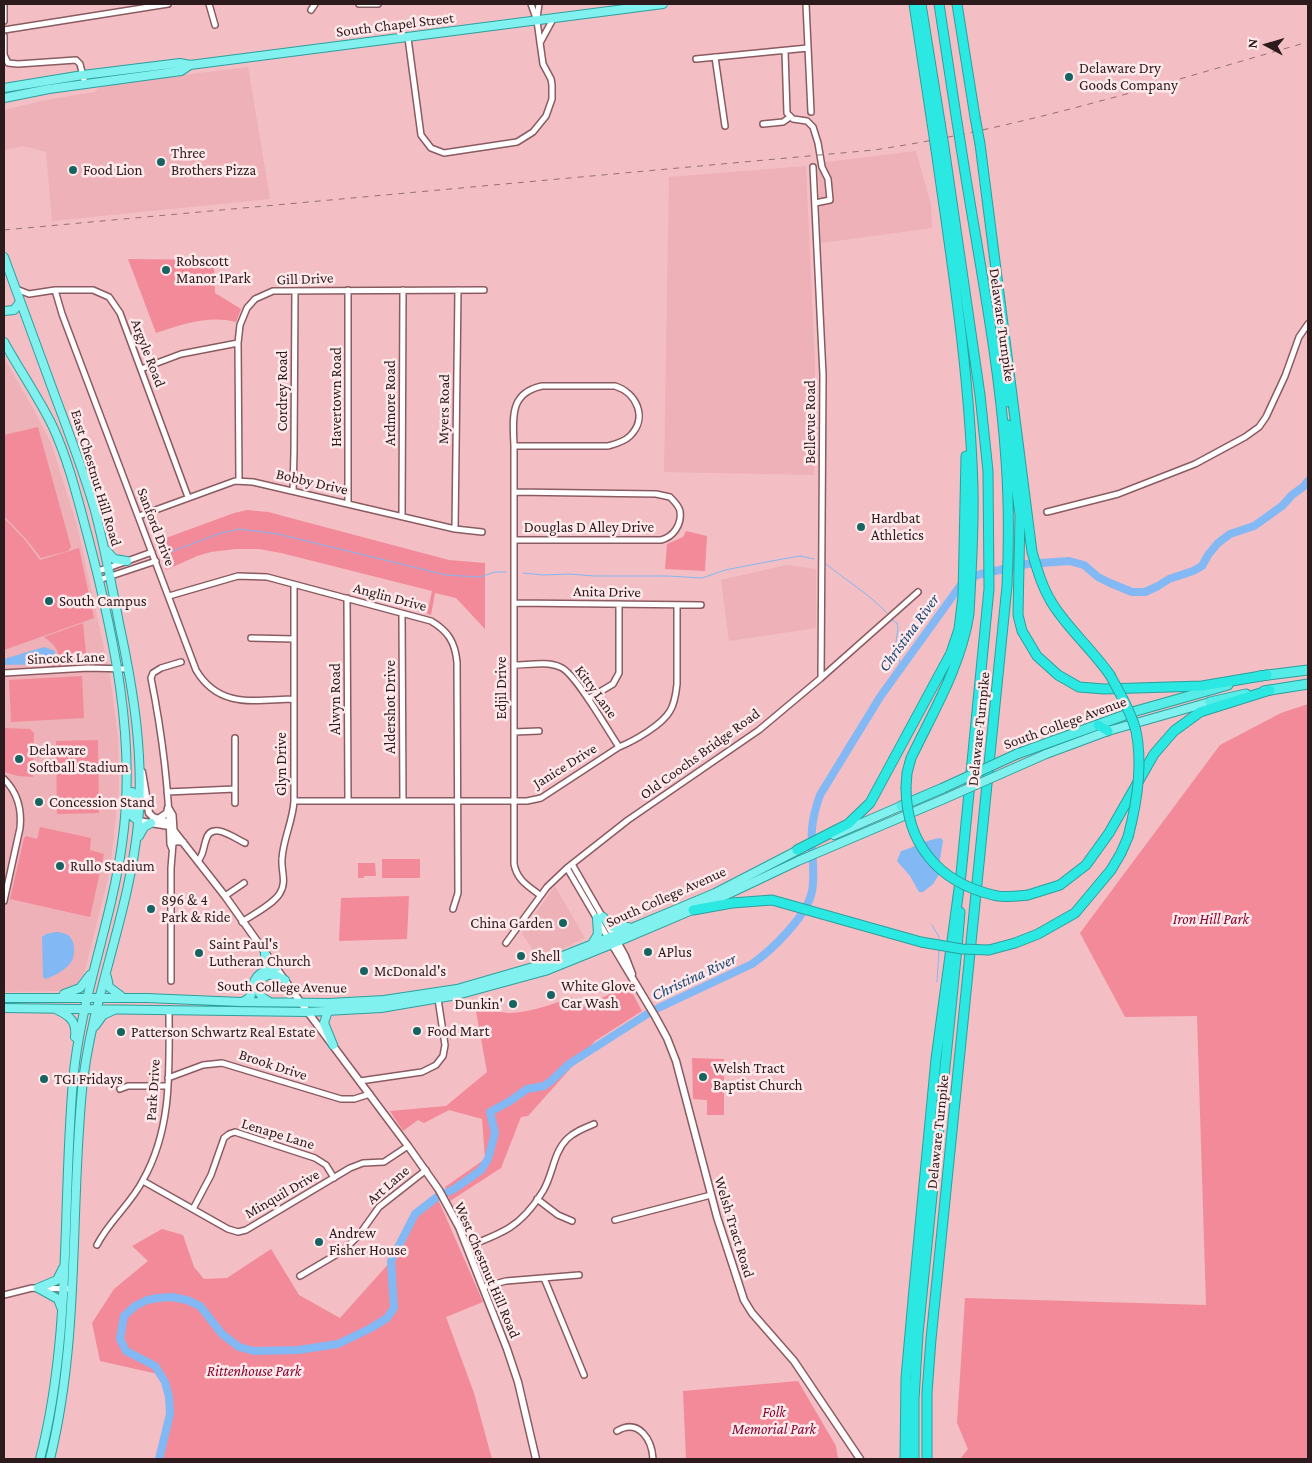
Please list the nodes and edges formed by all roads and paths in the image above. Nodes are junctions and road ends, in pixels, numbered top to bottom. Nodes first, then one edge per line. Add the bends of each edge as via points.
1 (4, 4) edge
2 (168, 4) edge
3 (209, 4) edge
4 (315, 4) edge
5 (359, 4) edge
6 (378, 4) edge
7 (531, 4) edge
8 (538, 4) edge
9 (663, 4) edge
10 (806, 4) edge
11 (914, 4) edge
12 (921, 4) edge
13 (939, 4) edge
14 (958, 4) edge
15 (311, 10) dead end
16 (552, 19) junction
17 (4, 21) edge
18 (537, 21) junction
19 (215, 26) dead end
20 (4, 30) edge
21 (4, 36) edge
22 (408, 38) junction
23 (540, 44) junction
24 (808, 48) junction
25 (785, 51) junction
26 (715, 57) junction
27 (696, 59) dead end
28 (84, 80) junction
29 (4, 88) edge
30 (4, 98) edge
31 (811, 112) dead end
32 (790, 117) junction
33 (936, 123) junction
34 (763, 124) dead end
35 (725, 126) dead end
36 (940, 149) junction
37 (813, 167) dead end
38 (815, 202) junction
39 (4, 257) edge
40 (15, 289) junction
41 (55, 290) junction
42 (348, 290) junction
43 (403, 290) junction
44 (458, 290) junction
45 (484, 290) dead end
46 (295, 291) junction
47 (29, 294) junction
48 (20, 302) junction
49 (4, 311) edge
50 (1308, 324) edge
51 (4, 342) edge
52 (238, 343) junction
53 (995, 364) junction
54 (141, 369) junction
55 (514, 446) junction
56 (239, 481) junction
57 (293, 490) junction
58 (514, 492) junction
59 (188, 497) junction
60 (348, 503) junction
61 (1047, 512) dead end
62 (139, 516) junction
63 (402, 516) junction
64 (455, 529) junction
65 (482, 532) dead end
66 (514, 540) junction
67 (104, 548) junction
68 (152, 552) junction
69 (156, 561) junction
70 (128, 562) junction
71 (97, 571) junction
72 (109, 572) junction
73 (99, 580) junction
74 (294, 585) junction
75 (918, 592) dead end
76 (169, 596) junction
77 (347, 598) junction
78 (514, 603) junction
79 (618, 604) junction
80 (700, 605) dead end
81 (677, 606) junction
82 (402, 614) junction
83 (251, 638) dead end
84 (293, 639) junction
85 (955, 656) junction
86 (181, 662) dead end
87 (514, 665) junction
88 (117, 669) junction
89 (128, 669) junction
90 (1308, 670) edge
91 (4, 673) edge
92 (1267, 675) junction
93 (821, 678) junction
94 (1308, 684) edge
95 (1270, 690) junction
96 (293, 700) junction
97 (588, 700) junction
98 (1210, 702) joint
99 (1098, 725) junction
100 (539, 731) dead end
101 (1108, 731) junction
102 (514, 732) junction
103 (126, 733) junction
104 (235, 738) dead end
105 (619, 747) junction
106 (140, 763) junction
107 (4, 778) edge
108 (235, 789) junction
109 (167, 792) junction
110 (348, 800) junction
111 (294, 801) junction
112 (403, 801) junction
113 (458, 801) junction
114 (514, 801) junction
115 (235, 803) dead end
116 (901, 806) joint
117 (168, 808) junction
118 (158, 819) junction
119 (138, 821) junction
120 (151, 823) junction
121 (172, 828) junction
122 (821, 838) junction
123 (183, 842) junction
124 (245, 843) dead end
125 (135, 845) junction
126 (173, 845) junction
127 (797, 850) joint
128 (198, 862) junction
129 (572, 864) junction
130 (567, 868) junction
131 (961, 874) junction
132 (244, 884) dead end
133 (540, 895) junction
134 (224, 896) junction
135 (4, 900) edge
136 (453, 908) dead end
137 (693, 910) junction
138 (600, 917) junction
139 (242, 922) junction
140 (633, 927) junction
141 (613, 940) junction
142 (506, 943) dead end
143 (591, 944) junction
144 (265, 954) junction
145 (97, 959) junction
146 (276, 968) junction
147 (264, 972) junction
148 (106, 973) junction
149 (284, 980) junction
150 (171, 981) dead end
151 (52, 997) junction
152 (87, 997) junction
153 (100, 997) junction
154 (122, 997) junction
155 (4, 998) edge
156 (438, 999) junction
157 (241, 1002) junction
158 (272, 1003) junction
159 (301, 1003) junction
160 (4, 1008) edge
161 (50, 1008) junction
162 (85, 1008) junction
163 (97, 1008) junction
164 (123, 1008) junction
165 (169, 1009) junction
166 (328, 1011) junction
167 (307, 1012) junction
168 (91, 1035) junction
169 (332, 1045) junction
170 (75, 1064) junction
171 (168, 1078) junction
172 (360, 1081) junction
173 (168, 1086) junction
174 (120, 1089) dead end
175 (370, 1094) junction
176 (594, 1124) dead end
177 (408, 1146) junction
178 (426, 1170) junction
179 (334, 1178) junction
180 (143, 1180) junction
181 (711, 1195) junction
182 (537, 1199) junction
183 (193, 1208) junction
184 (616, 1220) dead end
185 (572, 1221) dead end
186 (97, 1245) dead end
187 (467, 1247) junction
188 (66, 1256) junction
189 (579, 1275) dead end
190 (300, 1276) dead end
191 (544, 1278) junction
192 (483, 1287) junction
193 (38, 1288) junction
194 (64, 1288) junction
195 (73, 1288) junction
196 (4, 1295) edge
197 (62, 1322) junction
198 (584, 1375) dead end
199 (617, 1431) dead end
200 (40, 1459) edge
201 (50, 1459) edge
202 (536, 1459) edge
203 (653, 1459) edge
204 (860, 1459) edge
205 (905, 1459) edge
206 (914, 1459) edge
207 (927, 1459) edge

1 - 17 street
2 - 20 street
3 - 19 street
4 - 15 street
5 - 6 street
7 - 18 street
8 - 18 street
9 - 16 main road, South Chapel Street
10 - 24 street
11 - 33 highway
12 - 33 highway, Delaware Turnpike
13 - 53 highway, Delaware Turnpike, bridge
14 - 137 highway, bridge via 980,144 1032,552 1051,602 1110,675 1136,729 1138,782 1128,837 1110,870 1075,913 1038,934 989,950 921,942 772,900
16 - 18 main road, South Chapel Street
16 - 23 street
18 - 22 main road, South Chapel Street
18 - 23 street
21 - 28 street via 4,55 8,63 73,60 80,64
22 - 23 street via 421,135 427,145 444,153 512,144 537,128 548,112 552,94 551,79 543,64
22 - 28 main road, South Chapel Street via 190,65 180,63
24 - 25 street
24 - 31 street
25 - 26 street
25 - 32 street via 786,108
26 - 27 street
26 - 35 street
28 - 29 main road, South Chapel Street
28 - 30 main road, South Chapel Street
32 - 34 street via 783,122
32 - 38 street via 810,122 818,143 830,200
33 - 36 highway, Delaware Turnpike, bridge
36 - 85 highway via 967,397 969,614 966,635
36 - 131 highway, Delaware Turnpike via 980,395 988,471 989,589
37 - 38 street, Bellevue Road
38 - 93 street, Bellevue Road via 823,376
39 - 40 main road, East Chestnut Hill Road
40 - 47 street, Argyle Road
40 - 48 main road, East Chestnut Hill Road
41 - 47 street, Argyle Road
41 - 54 street, Argyle Road via 93,290 110,297 120,313
41 - 62 street, Sanford Drive
42 - 43 street, Gill Drive
42 - 46 street, Gill Drive
42 - 60 street, Havertown Road
43 - 44 street, Gill Drive
43 - 63 street, Ardmore Road
44 - 45 street, Gill Drive
44 - 64 street, Myers Road
46 - 52 street, Gill Drive via 273,291 255,299 243,316
46 - 57 street, Cordrey Road
47 - 48 street
48 - 49 main road via 14,310
48 - 67 main road, East Chestnut Hill Road via 80,462
50 - 61 street via 1266,418 1246,437 1195,464 1118,494
51 - 71 main road, East Chestnut Hill Road via 46,414 60,446
52 - 54 street via 181,354
52 - 56 street, Gill Drive
53 - 92 highway via 1003,380 1020,515 1018,615 1022,631 1037,656 1078,687 1122,690 1202,686
53 - 207 highway, Delaware Turnpike via 1006,461 1007,586 931,1339
54 - 59 street, Argyle Road
55 - 55 street, Edjil Drive via 514,409 519,399 532,388 615,386 624,389 637,404 638,423 629,438 619,443 608,446
55 - 58 street, Edjil Drive
56 - 57 street, Bobby Drive
56 - 59 street, Bobby Drive
57 - 60 street, Bobby Drive
58 - 66 street, Edjil Drive
58 - 66 street, Douglas D Alley Drive via 656,494 670,497 680,511 674,534 668,539
59 - 62 street, Bobby Drive
60 - 63 street, Bobby Drive
62 - 68 street, Sanford Drive
63 - 64 street, Bobby Drive
64 - 65 street, Bobby Drive
66 - 78 street, Edjil Drive
67 - 70 main road via 114,559
67 - 72 main road, East Chestnut Hill Road
68 - 69 street, Sanford Drive
68 - 70 street
69 - 72 street
69 - 76 street, Sanford Drive
70 - 72 street
71 - 72 street
71 - 73 main road, East Chestnut Hill Road
72 - 73 street
72 - 89 main road, East Chestnut Hill Road
73 - 88 main road, East Chestnut Hill Road
74 - 76 street, Anglin Drive via 267,577 238,576
74 - 77 street, Anglin Drive
74 - 84 street, Glyn Drive
75 - 93 street, Old Coochs Bridge Road
76 - 96 street, Sanford Drive via 196,670 213,691 239,700
77 - 82 street, Anglin Drive
77 - 110 street, Alwyn Road
78 - 79 street, Anita Drive
78 - 87 street, Edjil Drive
79 - 81 street, Anita Drive
79 - 97 street via 619,673 612,684
80 - 81 street, Anita Drive
81 - 105 street, Janice Drive via 678,684 673,705 662,720
82 - 112 street, Aldershot Drive
82 - 113 street, Anglin Drive via 440,626 448,633 455,649
83 - 84 street
84 - 96 street, Glyn Drive
85 - 95 highway, bridge via 911,758 906,799 911,826 938,868 965,886 995,896 1028,895 1060,885 1086,865 1109,833 1154,754 1174,732 1200,712
85 - 122 highway via 870,803 848,824
86 - 109 street via 161,668 153,673 152,678
87 - 97 street, Kitty Lane via 561,667 570,674
87 - 102 street, Edjil Drive
88 - 89 street, Sincock Lane
88 - 91 street, Sincock Lane
88 - 103 main road, East Chestnut Hill Road
89 - 106 main road, East Chestnut Hill Road
90 - 92 highway, South College Avenue
92 - 99 highway, South College Avenue via 1136,711
93 - 129 street, Old Coochs Bridge Road via 749,737 628,820
94 - 95 highway, South College Avenue
95 - 98 highway, South College Avenue
96 - 111 street, Glyn Drive
97 - 105 street, Kitty Lane
98 - 101 main road, South College Avenue
99 - 101 highway
99 - 116 highway, South College Avenue, bridge via 1050,740
100 - 102 street
101 - 137 main road, South College Avenue, bridge via 1046,754
102 - 114 street, Edjil Drive
103 - 119 main road via 132,775 132,813
103 - 145 main road, East Chestnut Hill Road via 124,829 117,876
104 - 108 street
105 - 114 street, Janice Drive via 541,798
106 - 118 street via 148,810
106 - 119 main road, East Chestnut Hill Road
107 - 135 street via 16,796 21,818
108 - 109 street
108 - 115 street
109 - 117 street
110 - 111 street, Janice Drive
110 - 112 street, Janice Drive
111 - 139 street, Glyn Drive via 282,858 284,880 281,893
112 - 113 street, Janice Drive
113 - 114 street, Janice Drive
113 - 136 street, Anglin Drive via 458,893
114 - 133 street, Edjil Drive via 515,868 521,881
116 - 122 main road, South College Avenue
117 - 118 street
117 - 121 street
118 - 121 street, West Chestnut Hill Road
119 - 120 street
119 - 125 main road, East Chestnut Hill Road
120 - 121 street
120 - 125 main road via 144,827
121 - 123 street, West Chestnut Hill Road
121 - 126 street via 170,844
122 - 127 highway
123 - 126 street
123 - 128 street, West Chestnut Hill Road
124 - 128 street via 222,831 211,832
125 - 148 main road, East Chestnut Hill Road
126 - 150 street
127 - 140 main road, South College Avenue via 716,893
128 - 134 street, West Chestnut Hill Road
129 - 130 street, Old Coochs Bridge Road
129 - 138 street, Welsh Tract Road
130 - 133 street, Old Coochs Bridge Road
130 - 138 street, Welsh Tract Road
131 - 205 highway, Delaware Turnpike via 936,1060 914,1289 906,1378
131 - 206 highway, Delaware Turnpike via 958,948 918,1334
132 - 134 street
133 - 142 street, Old Coochs Bridge Road
134 - 139 street, West Chestnut Hill Road
137 - 141 main road, South College Avenue
138 - 140 main road via 613,927
138 - 141 street, Welsh Tract Road
138 - 143 main road via 598,934
139 - 144 street, West Chestnut Hill Road
140 - 141 main road, South College Avenue
141 - 143 main road, South College Avenue
141 - 156 main road, South College Avenue via 545,971
141 - 181 street, Welsh Tract Road via 676,1061
143 - 159 main road, South College Avenue via 540,964 457,989 384,1000
144 - 146 street, West Chestnut Hill Road
144 - 147 main road via 267,966
145 - 151 main road via 88,980 80,988
145 - 152 main road, East Chestnut Hill Road
146 - 147 main road
146 - 149 street, West Chestnut Hill Road
147 - 157 main road via 254,981 249,999
148 - 153 main road, East Chestnut Hill Road
148 - 154 main road via 109,987
149 - 158 main road via 269,975 260,981 261,995
149 - 159 street, West Chestnut Hill Road
151 - 152 main road, South College Avenue
151 - 155 main road, South College Avenue
152 - 153 main road, South College Avenue
152 - 162 main road, East Chestnut Hill Road
153 - 154 main road, South College Avenue
153 - 163 main road, East Chestnut Hill Road
154 - 157 main road, South College Avenue
156 - 166 main road, South College Avenue via 381,1008
156 - 172 street via 445,1045 436,1065 422,1072
157 - 158 main road, South College Avenue
158 - 159 main road, South College Avenue
159 - 167 street, West Chestnut Hill Road
160 - 161 main road, South College Avenue
161 - 162 main road, South College Avenue
161 - 170 main road via 66,1014 75,1025
162 - 163 main road, South College Avenue
162 - 170 main road, East Chestnut Hill Road
163 - 164 main road, South College Avenue
163 - 168 main road, East Chestnut Hill Road
164 - 165 main road, South College Avenue
164 - 168 main road via 102,1015
165 - 167 main road, South College Avenue
165 - 171 street, Park Drive
166 - 167 main road, South College Avenue
166 - 169 main road via 324,1023
167 - 169 street, West Chestnut Hill Road
168 - 195 main road, East Chestnut Hill Road via 81,1107
169 - 172 street, West Chestnut Hill Road
170 - 188 main road
171 - 173 street, Park Drive
171 - 175 street, Brook Drive via 203,1065 222,1063 336,1098 354,1099
172 - 175 street, West Chestnut Hill Road
173 - 174 street
173 - 180 street, Park Drive via 162,1132
175 - 177 street, West Chestnut Hill Road
176 - 182 street via 565,1141
177 - 178 street, West Chestnut Hill Road
177 - 179 street, Minquil Drive via 384,1162 359,1164
178 - 187 street, West Chestnut Hill Road
178 - 190 street, Art Lane via 380,1207 344,1250
179 - 183 street, Minquil Drive via 242,1231 232,1230
179 - 183 street, Lenape Lane via 326,1165 315,1158 235,1132 224,1138 211,1175
180 - 183 street, Minquil Drive
180 - 186 street, Park Drive
181 - 184 street
181 - 204 street, Welsh Tract Road via 737,1282 748,1306 794,1361
182 - 185 street
182 - 187 street via 509,1228
187 - 192 street, West Chestnut Hill Road
188 - 193 main road via 57,1280
188 - 194 main road
189 - 191 street
191 - 192 street via 506,1280
191 - 198 street
192 - 202 street, West Chestnut Hill Road via 514,1370
193 - 194 street
193 - 196 street
193 - 197 main road via 58,1298
194 - 195 street
194 - 197 main road
195 - 201 main road, East Chestnut Hill Road via 64,1387
197 - 200 main road via 53,1400
199 - 203 street via 628,1427 642,1432 650,1444

